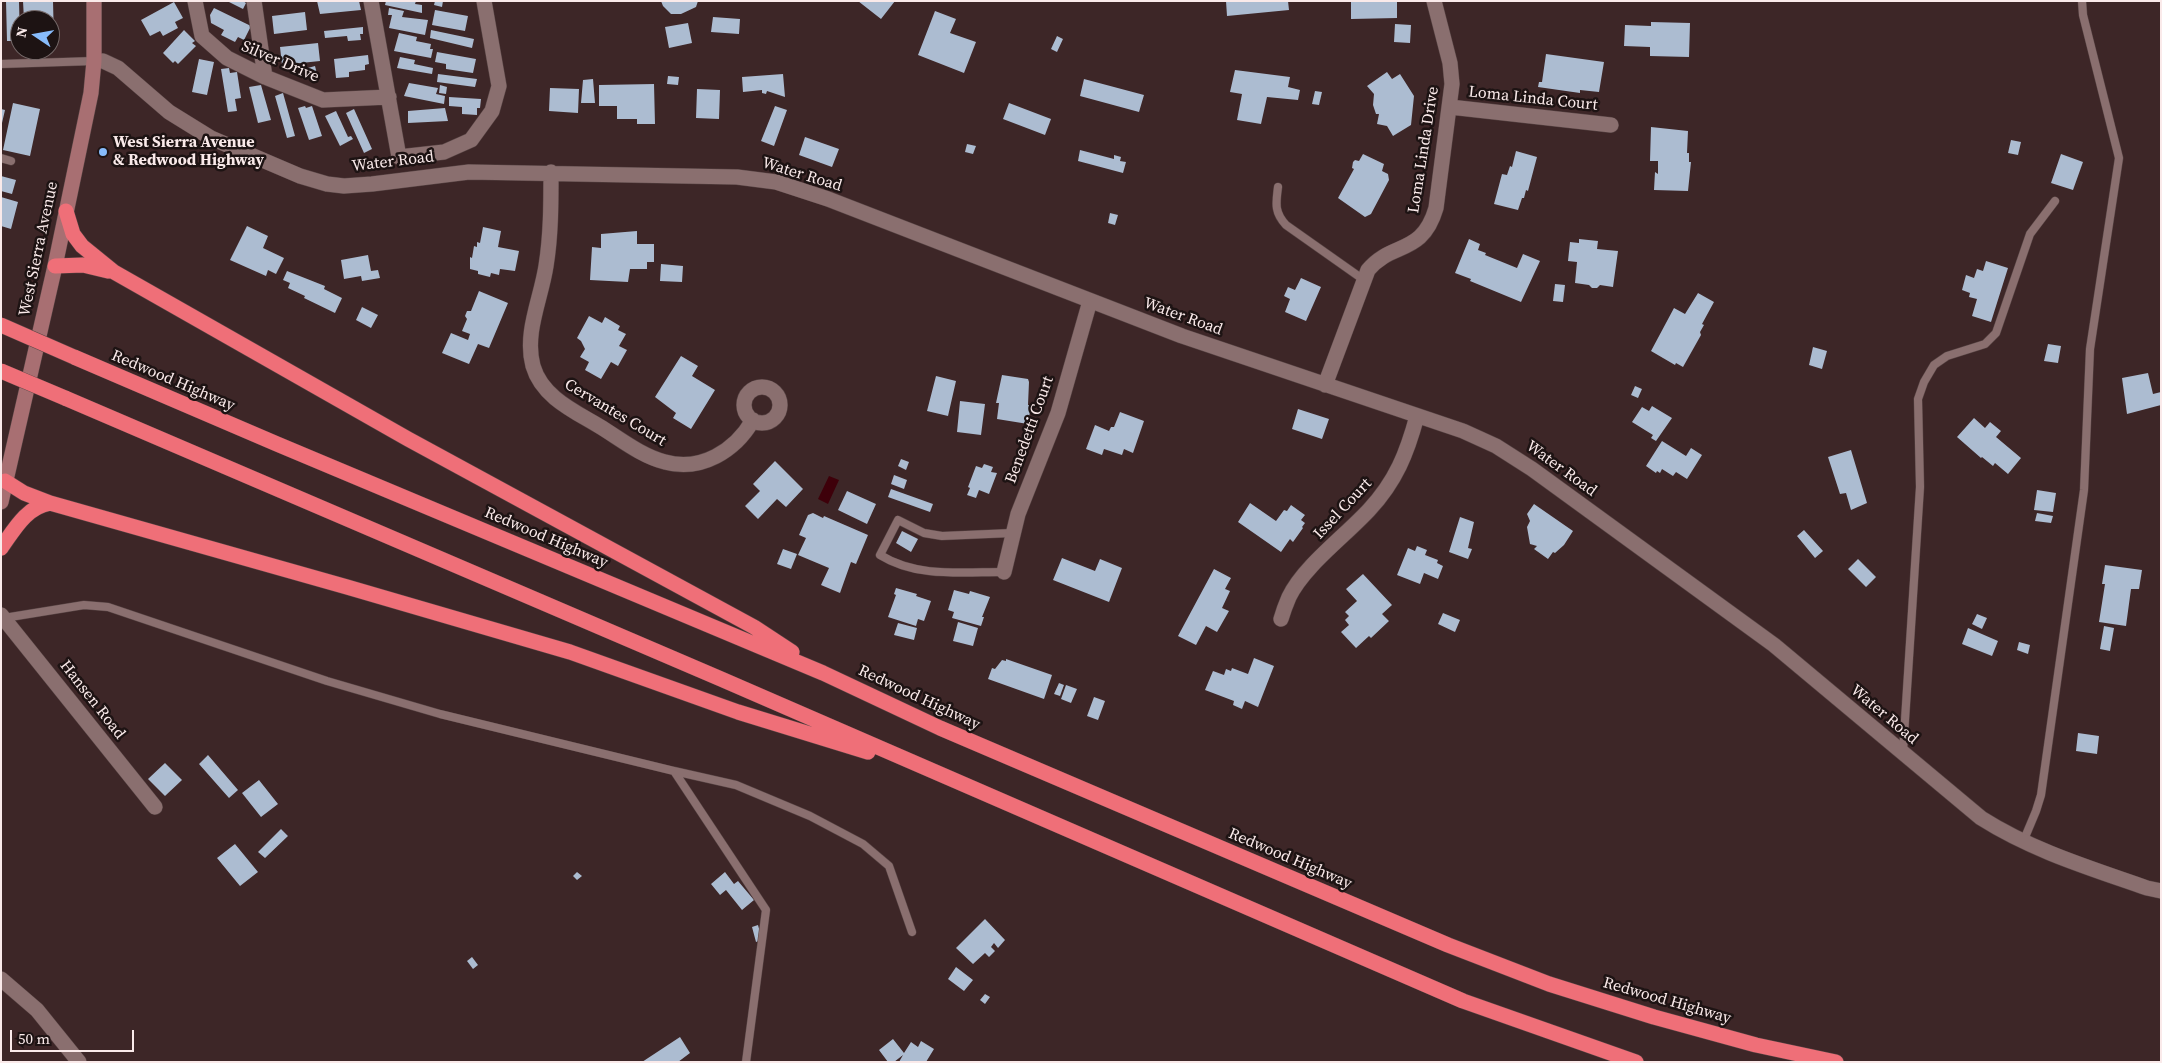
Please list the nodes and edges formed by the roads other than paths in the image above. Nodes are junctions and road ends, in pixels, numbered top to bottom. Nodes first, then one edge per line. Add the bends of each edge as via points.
1 (94, 1) edge
2 (195, 1) edge
3 (254, 1) edge
4 (371, 1) edge
5 (484, 1) edge
6 (1434, 1) edge
7 (2082, 1) edge
8 (94, 61) junction
9 (1, 64) edge
10 (265, 77) junction
11 (389, 97) junction
12 (1450, 107) junction
13 (1611, 125) dead end
14 (1, 158) edge
15 (11, 161) dead end
16 (552, 172) junction
17 (1278, 187) dead end
18 (2055, 201) dead end
19 (66, 211) junction
20 (55, 266) junction
21 (114, 272) junction
22 (1364, 280) junction
23 (1090, 301) junction
24 (1, 325) edge
25 (1, 371) edge
26 (1324, 385) junction
27 (1417, 416) junction
28 (753, 420) dead end
29 (3, 480) edge
30 (1, 502) edge
31 (50, 504) junction
32 (1012, 533) junction
33 (1, 548) edge
34 (1004, 572) joint
35 (2, 616) edge
36 (1280, 619) dead end
37 (822, 672) junction
38 (1903, 753) junction
39 (674, 771) junction
40 (941, 775) junction
41 (155, 807) dead end
42 (2023, 842) junction
43 (2161, 891) edge
44 (912, 932) dead end
45 (1, 979) edge
46 (79, 1062) edge
47 (746, 1062) edge
48 (1636, 1062) edge
49 (1836, 1062) edge

1 - 8 main road, West Sierra Avenue
2 - 10 street, Silver Drive via 202,36 227,58
3 - 10 street
4 - 11 street
5 - 11 street via 500,86 492,112 471,140 444,152 398,157
6 - 12 street, Loma Linda Drive via 1450,63
7 - 42 lane via 2119,158 2090,349 2084,490 2041,795
8 - 9 lane
8 - 16 street, Water Road via 110,63 118,68 169,112 211,138 300,176 327,184 372,184 469,172
8 - 19 main road, West Sierra Avenue
10 - 11 street, Silver Drive via 323,100
12 - 13 street, Loma Linda Court
12 - 22 street, Loma Linda Drive via 1433,219 1416,242 1380,259 1368,270
14 - 15 lane
16 - 23 street, Water Road via 737,176 776,182 828,199
16 - 28 street, Cervantes Court via 548,245 530,352 539,380 549,393 652,458 674,464 697,463 724,453 736,444
17 - 22 lane via 1275,206 1278,217
18 - 38 lane via 2030,234 1996,333 1985,344 1947,356 1934,365 1918,399 1920,487
19 - 20 main road, West Sierra Avenue
19 - 21 highway via 82,246
20 - 21 highway via 83,265
20 - 29 main road, West Sierra Avenue
21 - 37 highway via 417,444 754,627
22 - 26 street, Loma Linda Drive
23 - 26 street, Water Road
23 - 32 street, Benedetti Court via 1058,413
24 - 37 highway, Redwood Highway, bridge via 295,452
25 - 40 highway, bridge
26 - 27 street, Water Road
27 - 36 street, Issel Court via 1407,452 1392,481 1370,509 1303,576
27 - 38 street, Water Road via 1480,438 1520,460 1774,646
29 - 30 main road, West Sierra Avenue
29 - 31 highway
31 - 33 highway via 36,507 26,515
31 - 40 highway via 570,652 738,712
32 - 34 street, Benedetti Court
32 - 34 lane via 942,536 924,533 898,520 880,555 908,568 931,572
35 - 39 lane via 84,605 108,607 393,701
35 - 41 street, Hansen Road
37 - 49 highway, Redwood Highway via 949,732 1448,945 1550,984 1654,1017 1756,1045
38 - 42 street, Water Road via 1982,818
39 - 44 lane via 736,785 810,816 863,844 889,866
39 - 47 lane via 766,910
40 - 48 highway via 1463,1001
42 - 43 street, Water Road
45 - 46 street via 37,1010

